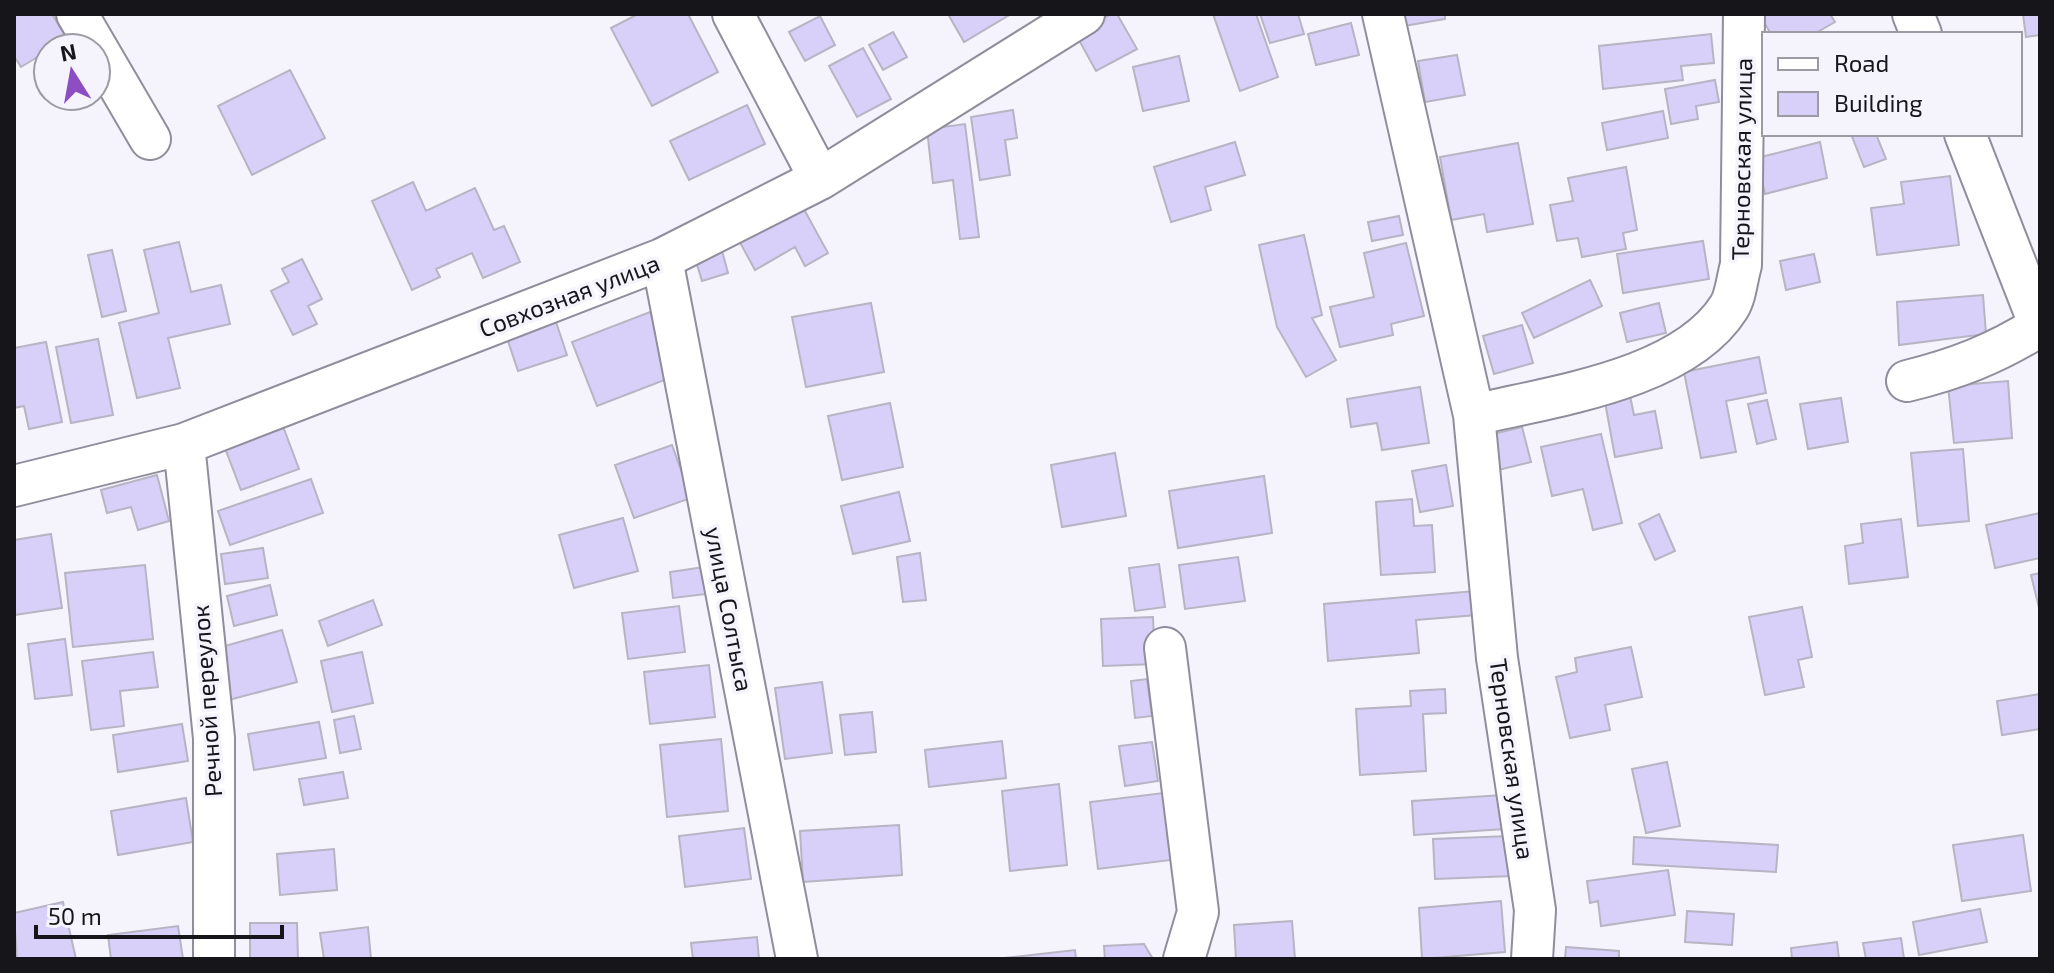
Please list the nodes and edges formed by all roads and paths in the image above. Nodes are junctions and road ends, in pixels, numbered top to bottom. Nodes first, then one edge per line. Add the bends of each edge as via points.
1 (77, 14) edge
2 (733, 14) edge
3 (1084, 14) edge
4 (1383, 14) edge
5 (1744, 14) edge
6 (1966, 136) edge
7 (150, 139) dead end
8 (820, 179) junction
9 (662, 259) junction
10 (2039, 327) edge
11 (1907, 381) dead end
12 (1474, 415) junction
13 (184, 444) junction
14 (14, 486) edge
15 (1165, 648) dead end
16 (214, 959) edge
17 (797, 959) edge
18 (1184, 959) edge
19 (1532, 959) edge

1 - 7 street
2 - 8 street
3 - 8 street, Совхозная улица
4 - 12 street, Терновская улица
5 - 12 street, Терновская улица via 1741,265 1730,306 1692,347 1655,365
6 - 10 street
8 - 9 street, Совхозная улица
9 - 13 street, Совхозная улица
9 - 17 street, улица Солтыса
10 - 11 street via 1997,353
12 - 19 street, Терновская улица via 1497,658 1535,910
13 - 14 street, Совхозная улица
13 - 16 street, Речной переулок via 214,738
15 - 18 street via 1198,912

